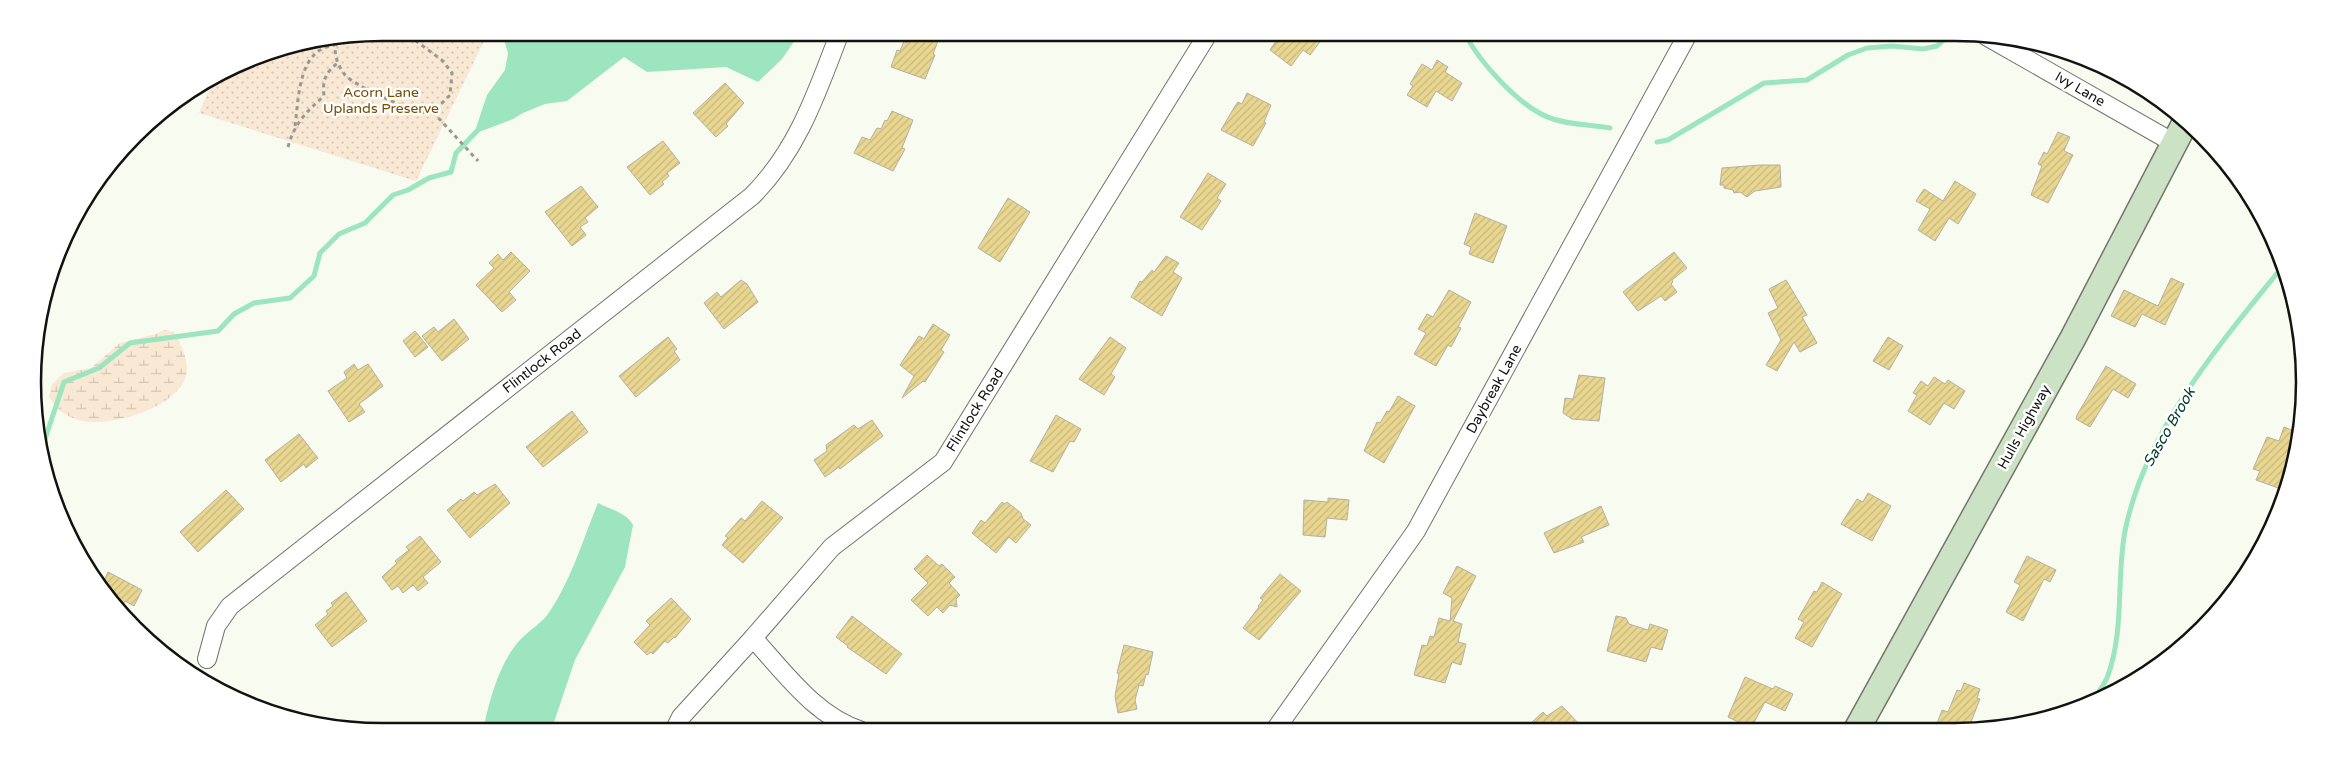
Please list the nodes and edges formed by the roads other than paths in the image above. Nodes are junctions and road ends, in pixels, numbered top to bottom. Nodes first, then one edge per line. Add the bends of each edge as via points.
1 (836, 41) edge
2 (1202, 41) edge
3 (1684, 41) edge
4 (2001, 44) edge
5 (2182, 128) edge
6 (2174, 143) junction
7 (753, 638) junction
8 (207, 659) dead end
9 (677, 723) edge
10 (843, 723) edge
11 (1279, 723) edge
12 (1860, 723) edge

1 - 8 street, Flintlock Road via 803,126 770,178 752,196 230,606 216,626
2 - 7 street, Flintlock Road via 943,462 832,547
3 - 11 street, Daybreak Lane via 1416,531
4 - 6 street, Ivy Lane
5 - 6 street, Hulls Highway
6 - 12 street, Hulls Highway via 2073,338
7 - 9 street, Flintlock Road via 680,716
7 - 10 street via 813,703

